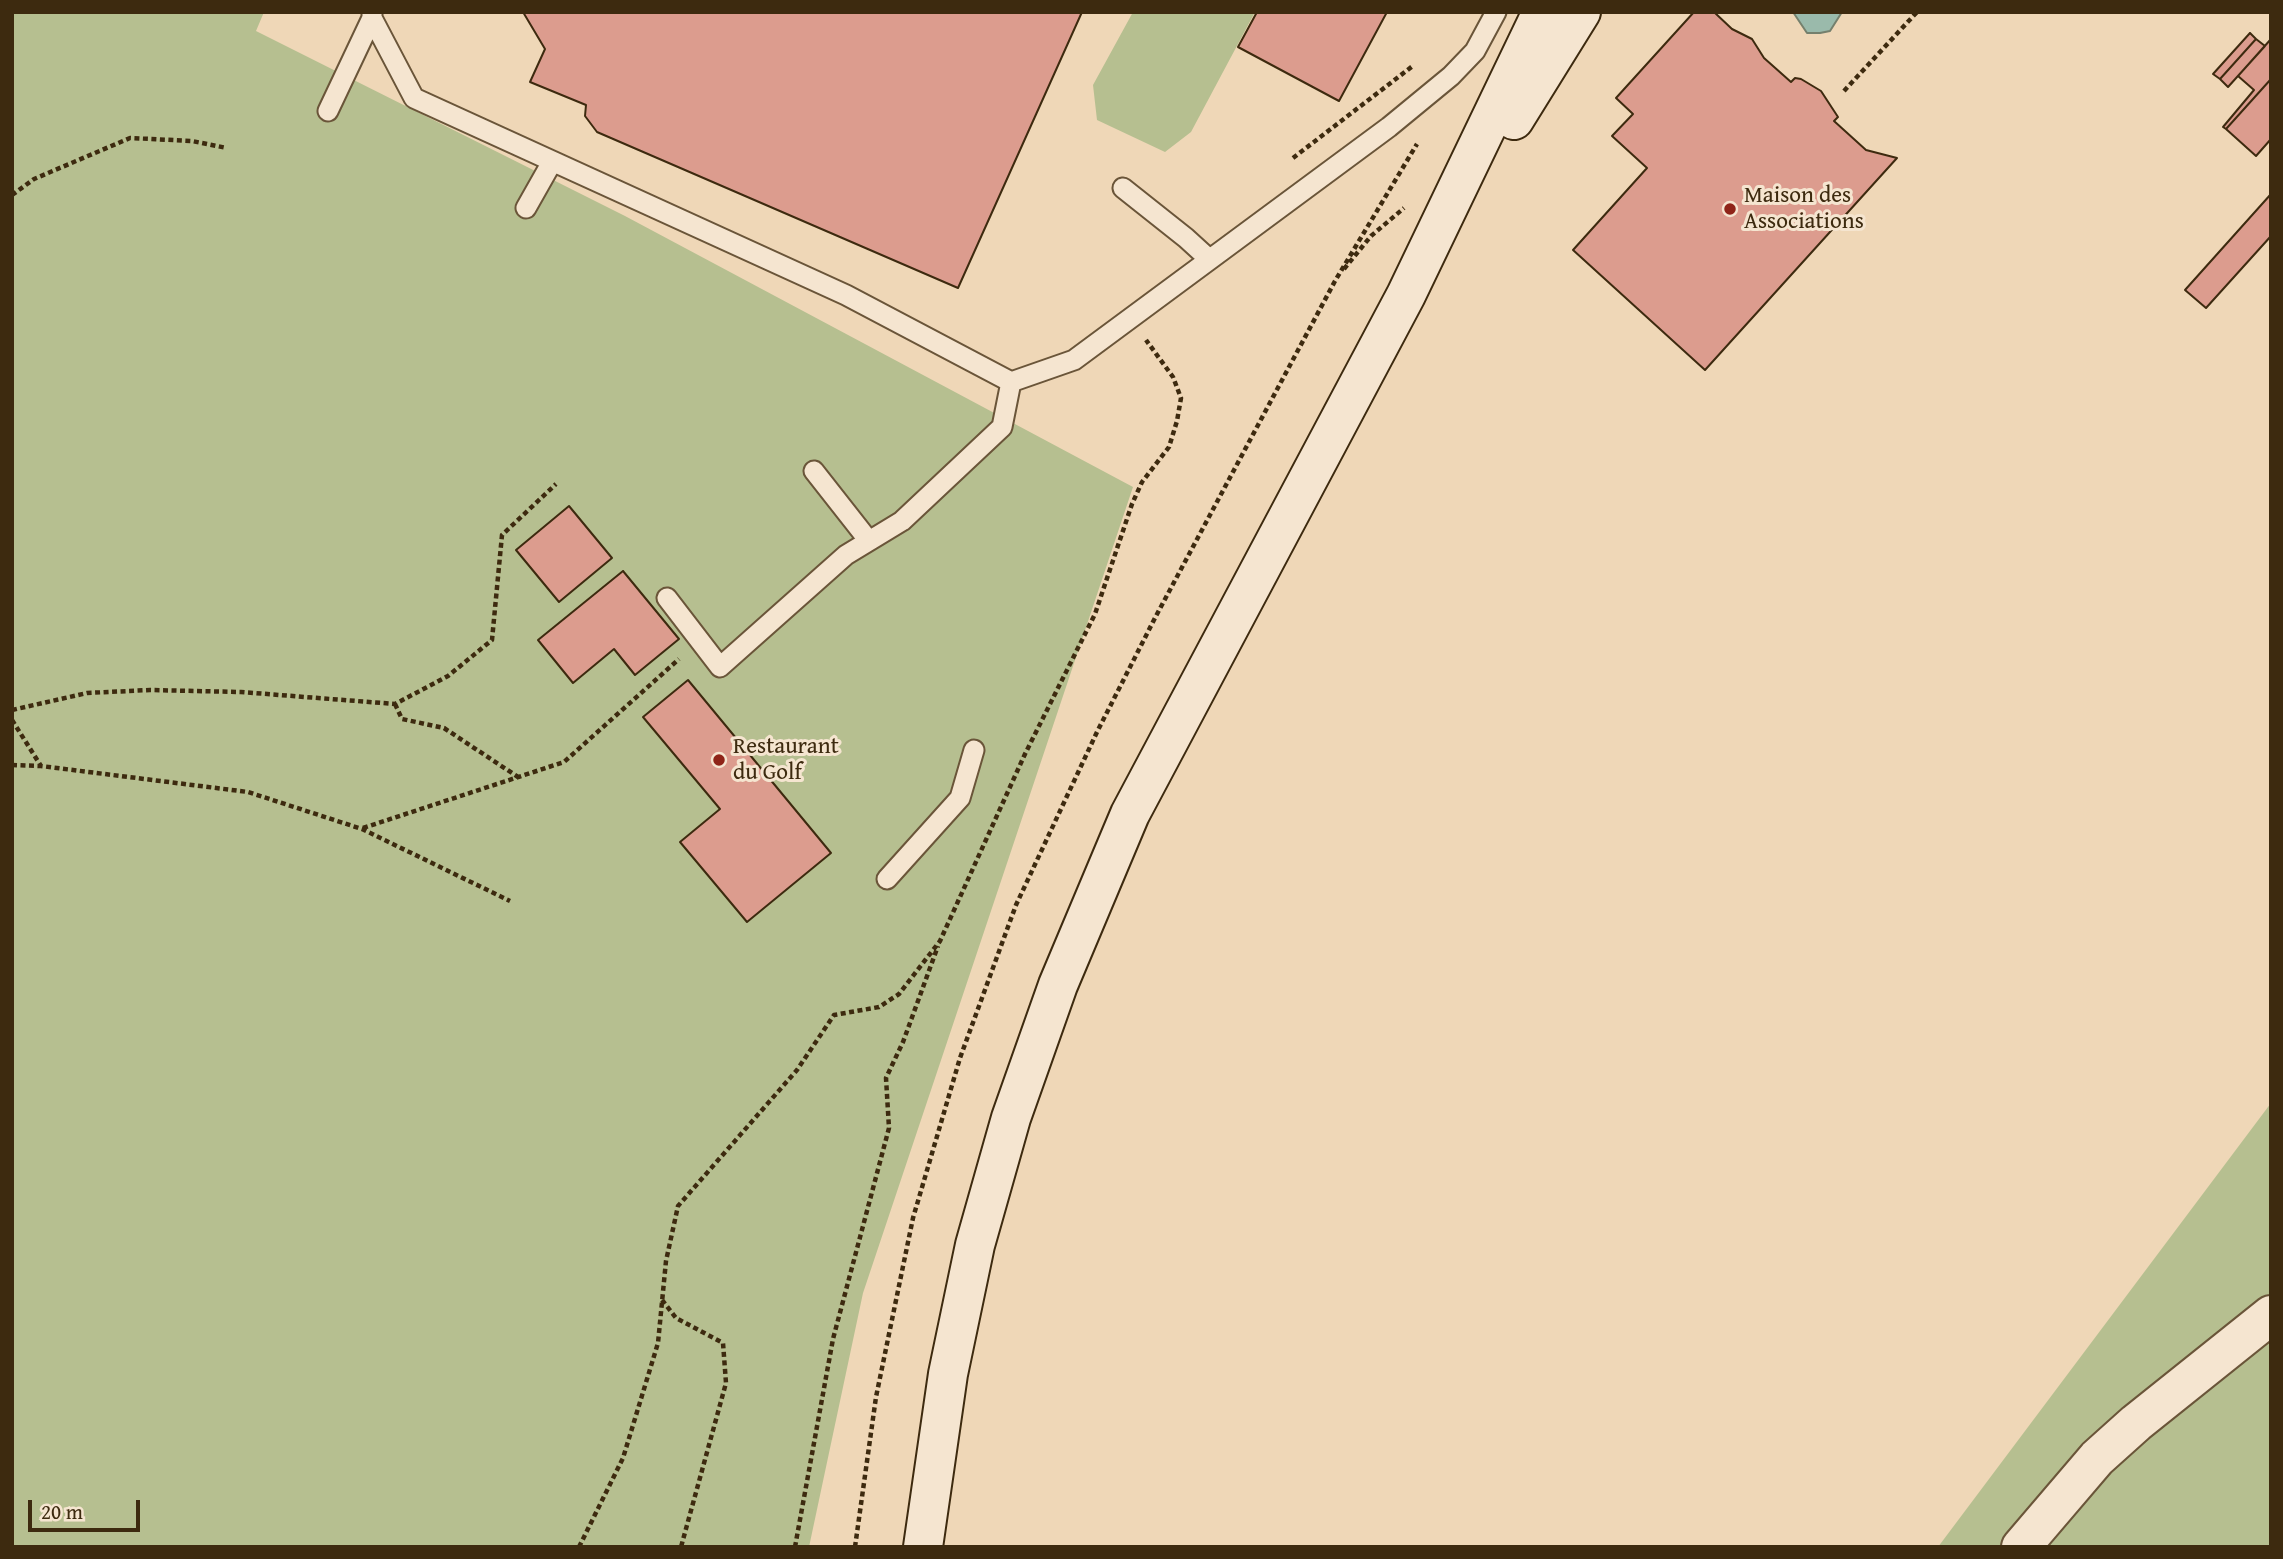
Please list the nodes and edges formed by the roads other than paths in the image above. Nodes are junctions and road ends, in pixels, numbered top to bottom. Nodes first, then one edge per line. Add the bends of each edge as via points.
1 (1496, 12) edge
2 (1542, 12) edge
3 (1581, 12) edge
4 (372, 15) edge
5 (328, 111) dead end
6 (552, 162) junction
7 (1123, 188) dead end
8 (526, 208) dead end
9 (1209, 259) junction
10 (1406, 295) junction
11 (1011, 382) junction
12 (814, 471) dead end
13 (869, 541) junction
14 (667, 598) dead end
15 (974, 750) dead end
16 (887, 879) dead end
17 (2271, 1315) edge
18 (923, 1547) edge
19 (2021, 1547) edge

1 - 9 lane via 1475,51 1451,76
2 - 10 main road
3 - 10 main road
4 - 5 lane
4 - 6 lane via 414,98
6 - 8 lane
6 - 11 lane via 846,295
7 - 9 lane
9 - 11 lane via 1074,360
10 - 18 main road via 1130,814 1058,985 1011,1118 975,1245 948,1374
11 - 13 lane via 1002,427 901,521
12 - 13 lane
13 - 14 lane via 846,555 720,667
15 - 16 lane via 960,798
17 - 19 main road via 2096,1458

